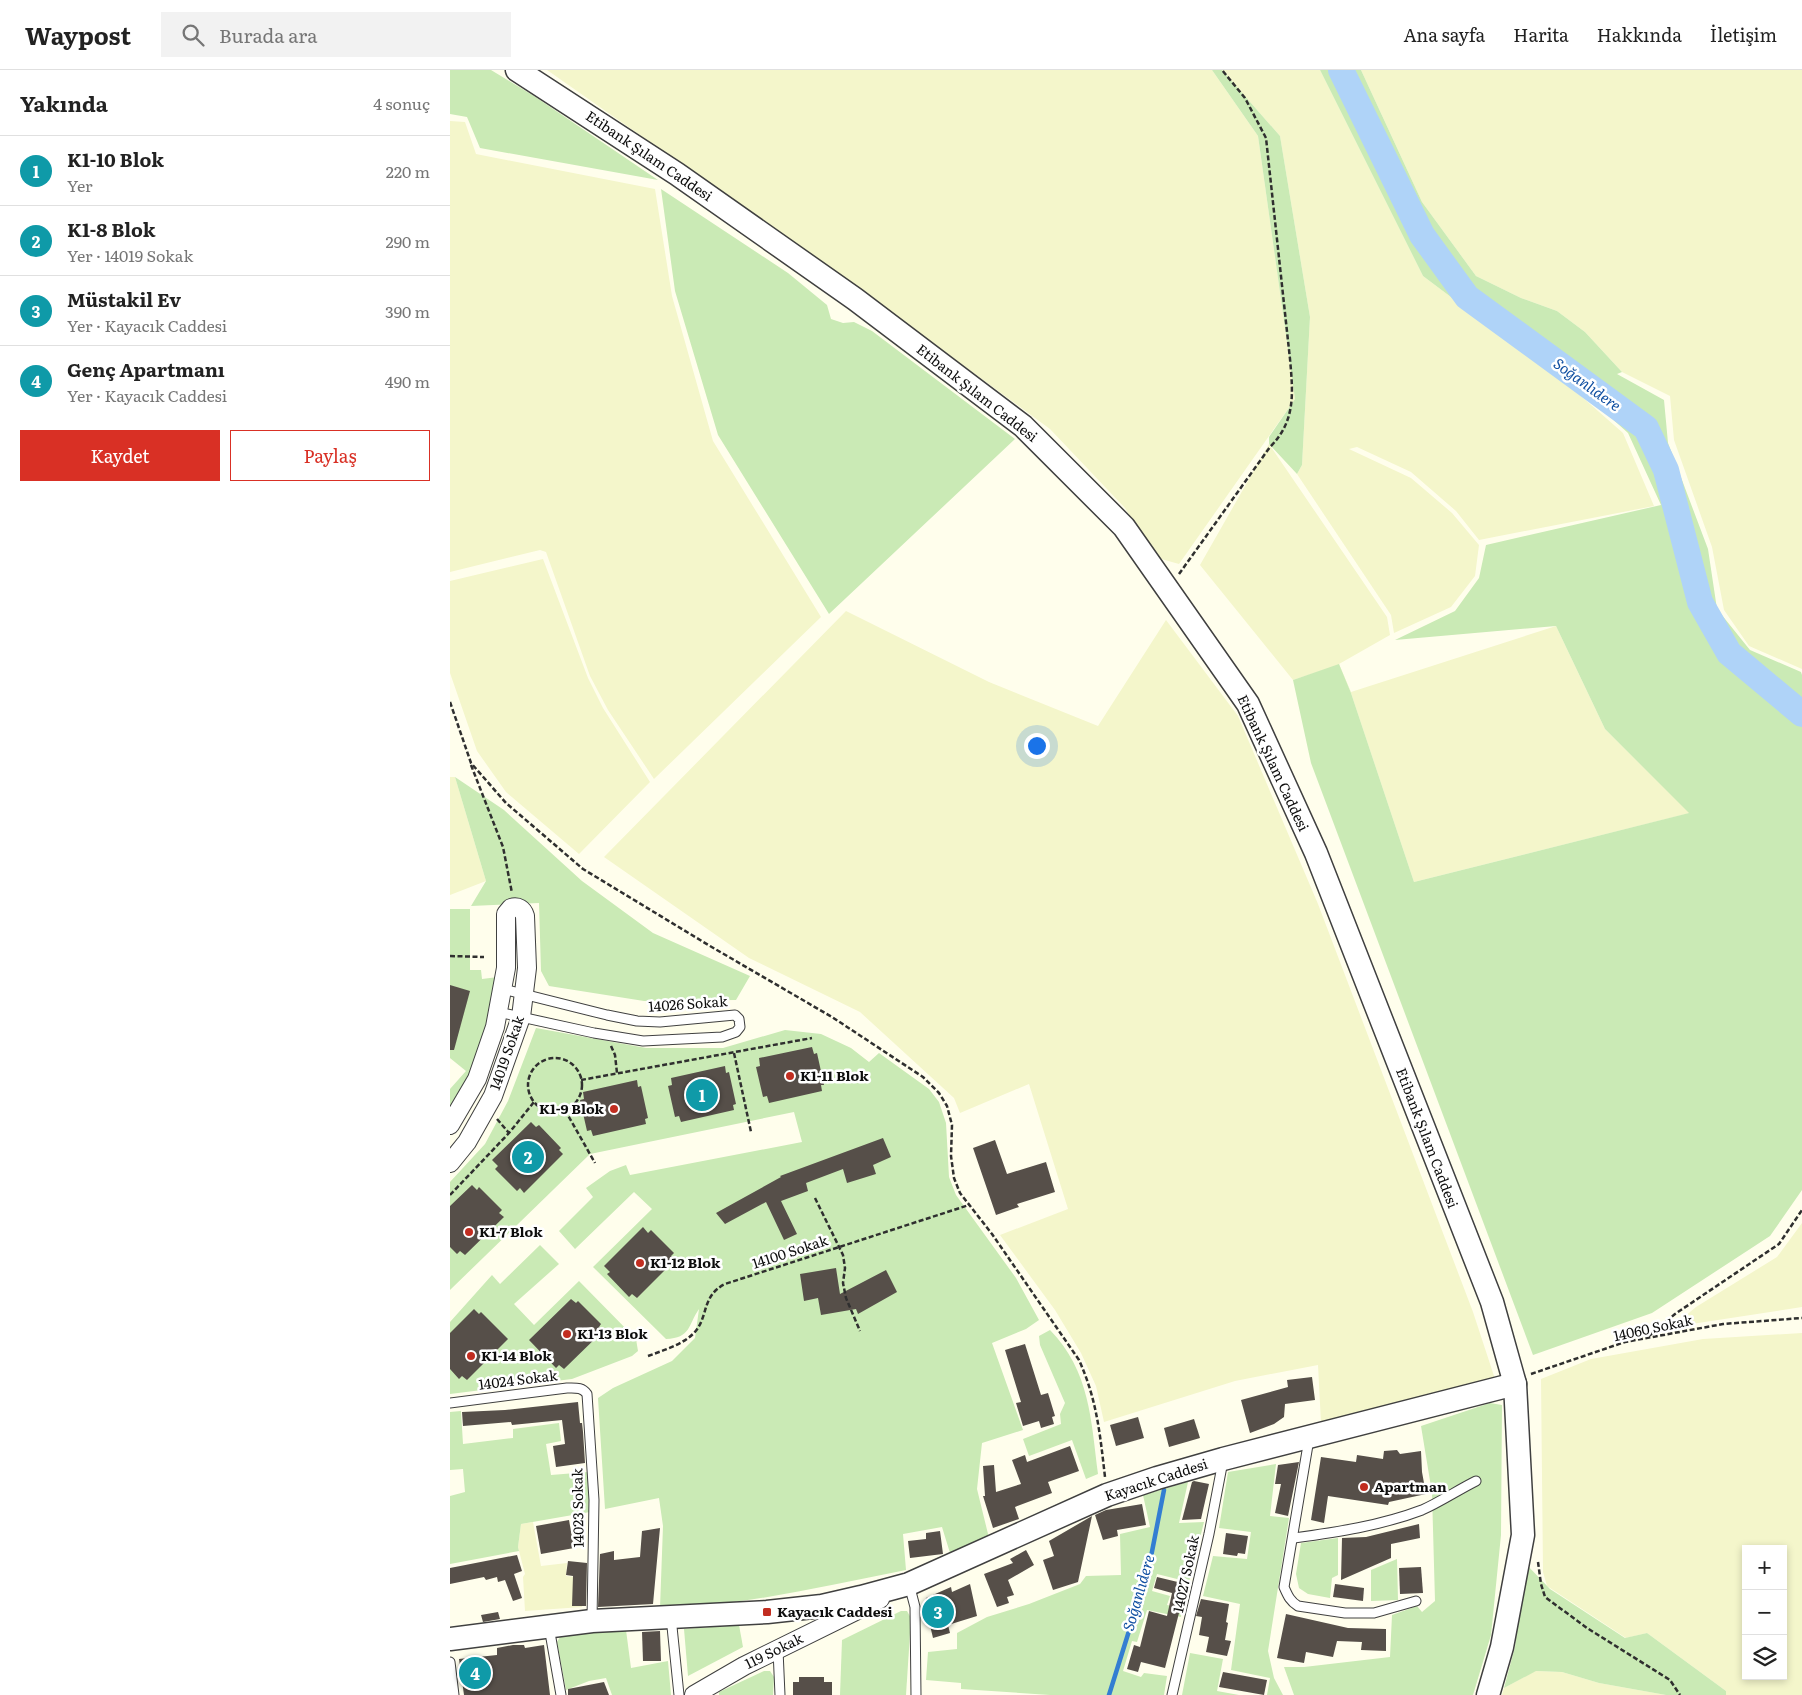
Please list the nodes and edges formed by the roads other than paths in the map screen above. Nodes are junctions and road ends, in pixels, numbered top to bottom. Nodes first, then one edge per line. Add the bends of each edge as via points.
1 (518, 70) edge
2 (503, 989) junction
3 (524, 994) junction
4 (498, 1012) junction
5 (521, 1017) junction
6 (450, 1125) edge
7 (450, 1163) edge
8 (1526, 1380) junction
9 (588, 1394) joint
10 (450, 1403) edge
11 (1310, 1436) junction
12 (1223, 1459) junction
13 (1476, 1481) dead end
14 (1294, 1538) junction
15 (909, 1584) junction
16 (1416, 1601) dead end
17 (671, 1617) junction
18 (592, 1621) junction
19 (549, 1627) junction
20 (450, 1639) edge
21 (778, 1650) junction
22 (450, 1662) edge
23 (454, 1695) edge
24 (561, 1695) edge
25 (679, 1695) edge
26 (694, 1695) edge
27 (780, 1695) edge
28 (916, 1695) edge
29 (1172, 1695) edge
30 (1488, 1695) edge

1 - 8 street, Etibank Şılam Caddesi via 678,174 855,299 1023,426 1124,527 1248,704 1316,853 1492,1302
2 - 3 lane, 14026 Sokak
2 - 3 street, 14019 Sokak via 506,914 515,907 521,909 525,916 527,968
2 - 4 street, 14019 Sokak
3 - 5 street, 14019 Sokak
3 - 5 lane, 14026 Sokak via 637,1021 660,1022 730,1014 737,1016 740,1027 736,1032 713,1038 643,1041
4 - 5 lane, 14026 Sokak
4 - 6 street, 14019 Sokak via 477,1079
5 - 7 street, 14019 Sokak via 493,1096 467,1142
8 - 11 street, Kayacık Caddesi
8 - 30 street, Etibank Şılam Caddesi via 1523,1534 1502,1647
9 - 10 lane, 14024 Sokak via 579,1388 567,1388
9 - 18 lane, 14023 Sokak via 594,1500
11 - 12 street, Kayacık Caddesi
11 - 14 lane
12 - 15 street, Kayacık Caddesi via 1106,1495
12 - 29 lane, 14027 Sokak
13 - 14 lane via 1423,1509 1393,1520 1358,1529
14 - 16 lane via 1284,1588 1298,1606 1345,1613 1374,1613
15 - 17 street, Kayacık Caddesi via 822,1606
15 - 21 street, 119 Sokak
15 - 28 lane via 915,1607
17 - 18 street, Kayacık Caddesi
17 - 25 lane
18 - 19 street, Kayacık Caddesi
19 - 20 street, Kayacık Caddesi
19 - 24 lane
21 - 26 street, 119 Sokak
21 - 27 lane
22 - 23 lane

